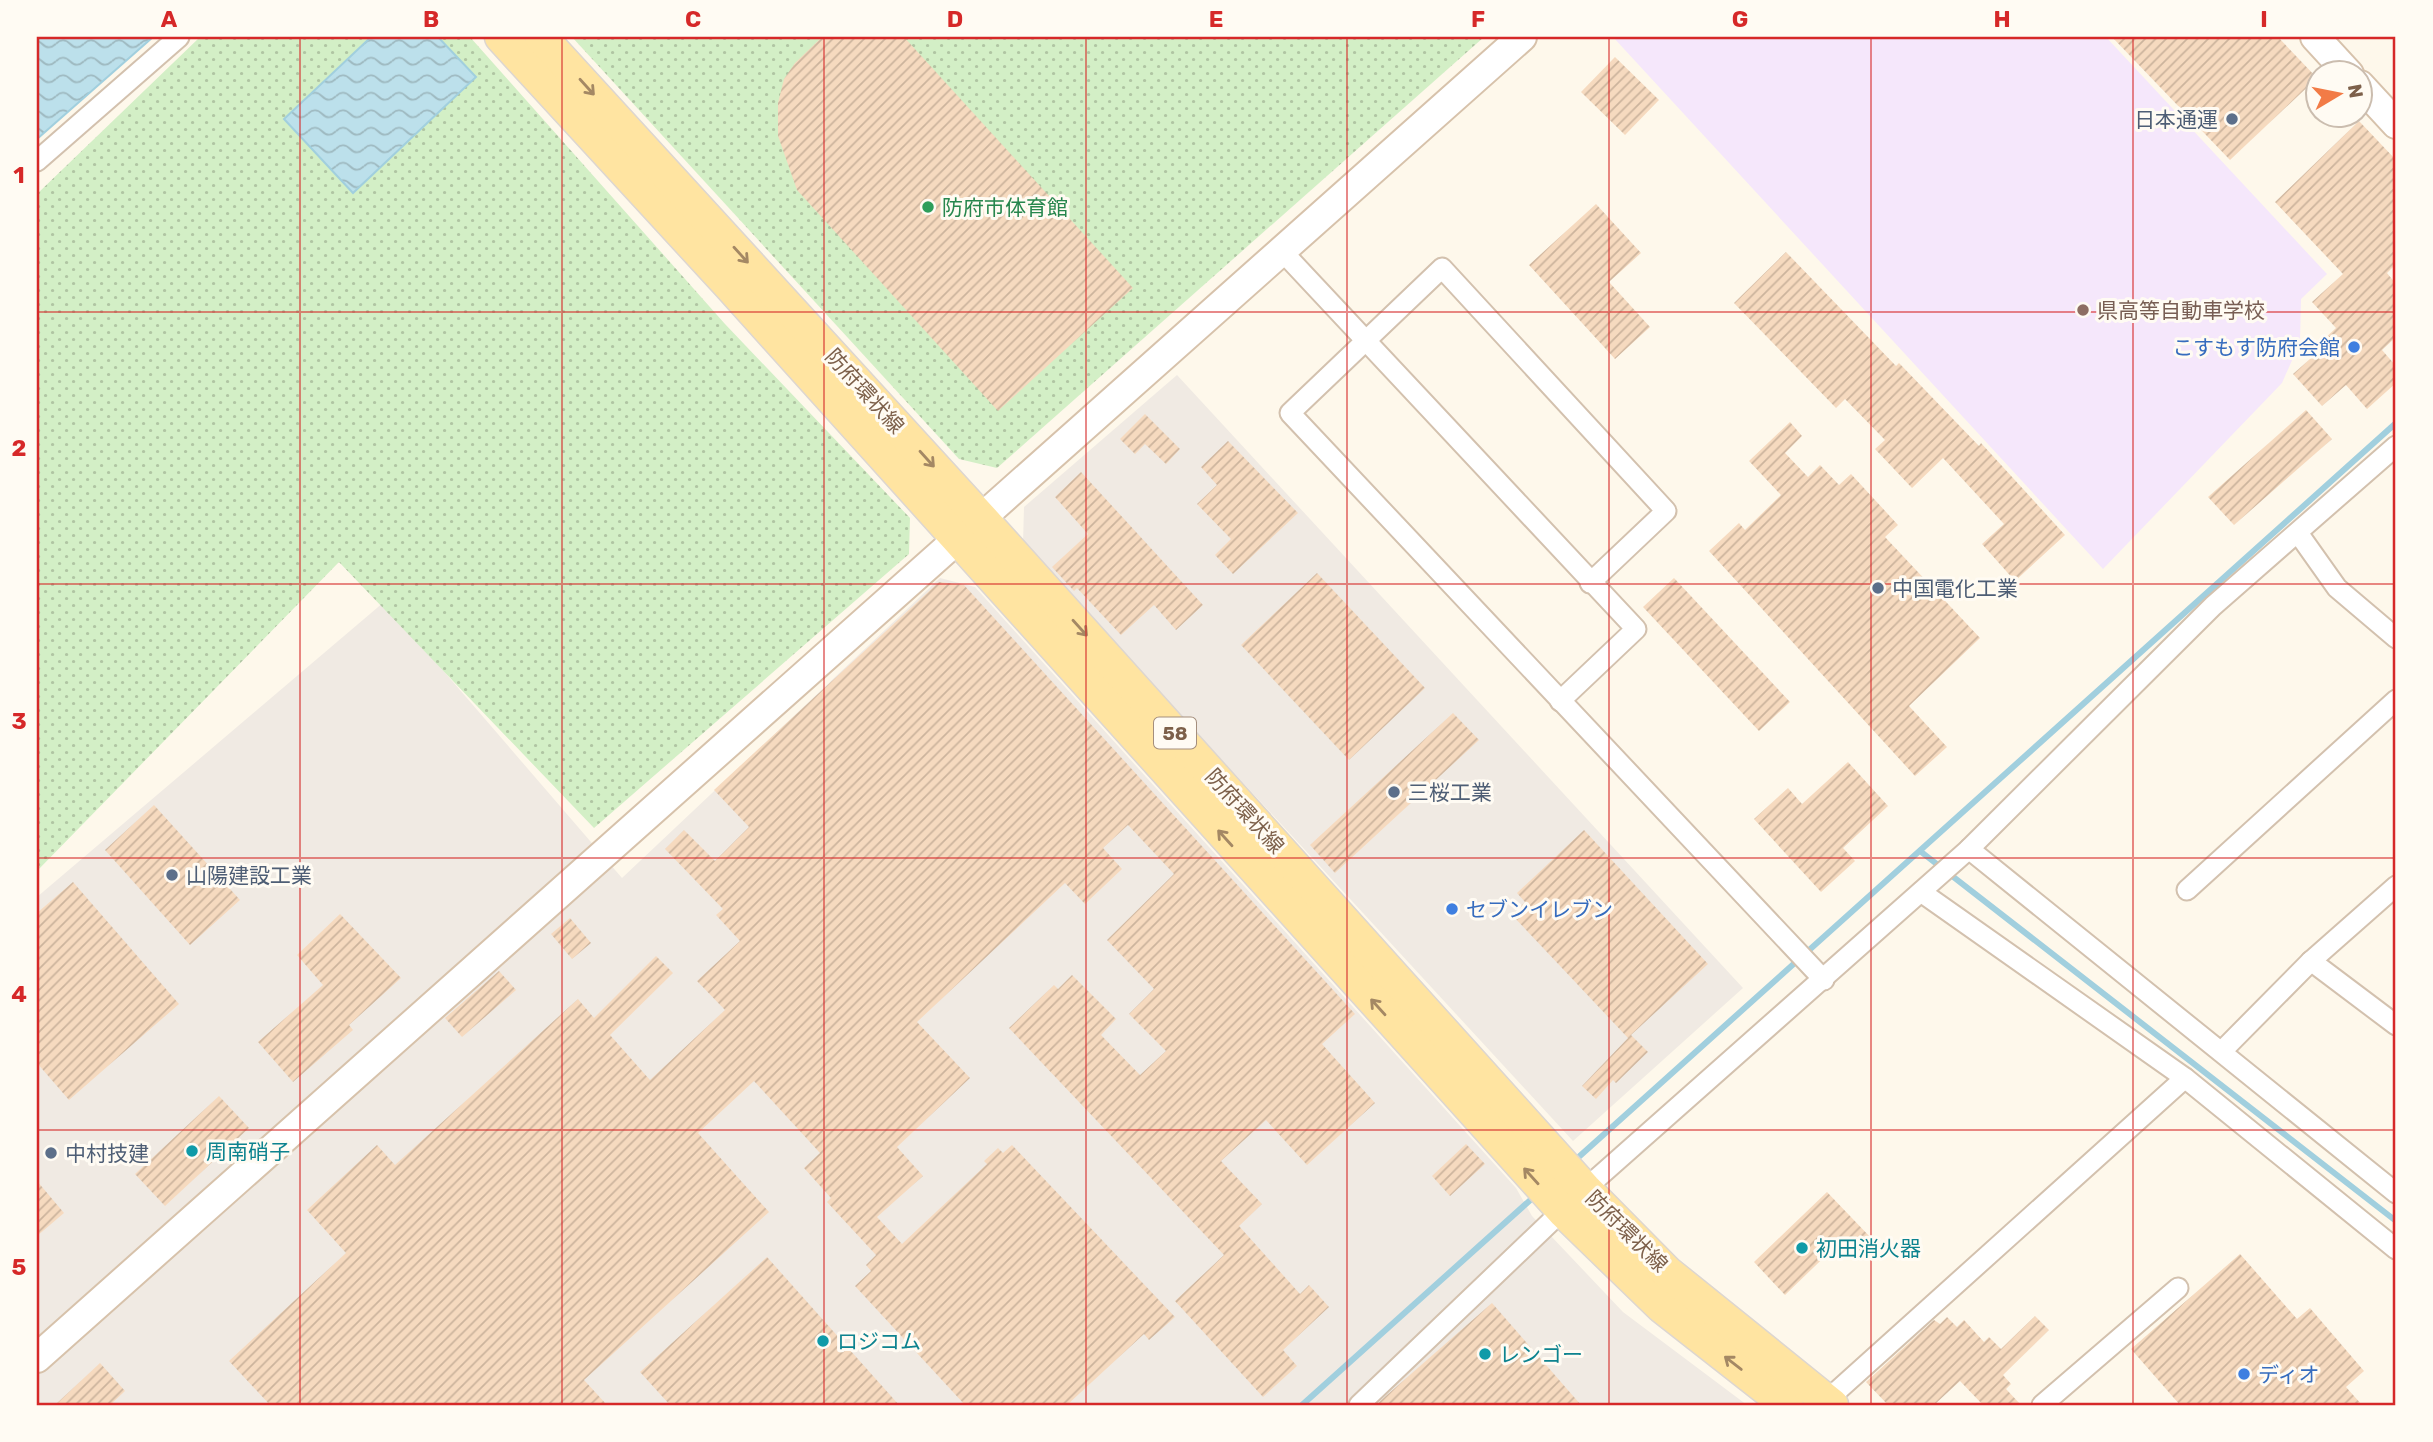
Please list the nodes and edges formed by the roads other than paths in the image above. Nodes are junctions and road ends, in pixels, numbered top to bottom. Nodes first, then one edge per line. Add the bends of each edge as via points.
1 (179, 37) edge
2 (501, 37) edge
3 (541, 37) edge
4 (1522, 37) edge
5 (2315, 37) edge
6 (2336, 60) edge
7 (2374, 100) edge
8 (2396, 124) edge
9 (37, 162) edge
10 (1280, 250) junction
11 (1366, 339) junction
12 (2396, 446) edge
13 (981, 518) junction
14 (2298, 533) junction
15 (956, 540) junction
16 (1590, 583) junction
17 (2396, 638) edge
18 (2396, 700) edge
19 (1560, 701) junction
20 (1969, 849) junction
21 (2396, 886) edge
22 (2188, 890) dead end
23 (1921, 892) junction
24 (2311, 961) junction
25 (1824, 980) junction
26 (2396, 1025) edge
27 (2222, 1051) junction
28 (2185, 1078) junction
29 (1586, 1189) junction
30 (2396, 1193) edge
31 (1564, 1212) junction
32 (2396, 1249) edge
33 (2178, 1289) dead end
34 (37, 1358) edge
35 (1829, 1403) edge
36 (1359, 1405) edge
37 (1787, 1405) edge
38 (2042, 1405) edge

1 - 9 street
2 - 15 main road, 防府環状線 / 58
3 -> 13 main road, 防府環状線 / 58
4 - 10 street
5 - 6 street
7 - 8 street
10 - 11 street
10 - 13 street
11 - 16 street
11 - 16 street via 1442,268 1667,511
11 - 19 street via 1290,413
12 - 14 street
13 - 15 street
13 -> 29 main road, 防府環状線 / 58
14 - 17 street via 2337,588
14 - 20 street via 2213,607
31 -> 15 main road, 防府環状線 / 58
15 - 34 street
16 - 19 street via 1636,629
18 - 22 street
19 - 25 street
20 - 23 street
20 - 27 street
21 - 24 street
23 - 25 street
23 - 28 street
24 - 26 street
24 - 27 street
25 - 29 street
27 - 30 street
28 - 32 street
28 - 35 street
29 - 31 street
29 - 35 main road, 防府環状線 / 58 via 1667,1272
31 - 36 street
37 -> 31 main road, 防府環状線 / 58 via 1662,1307
33 - 38 street

